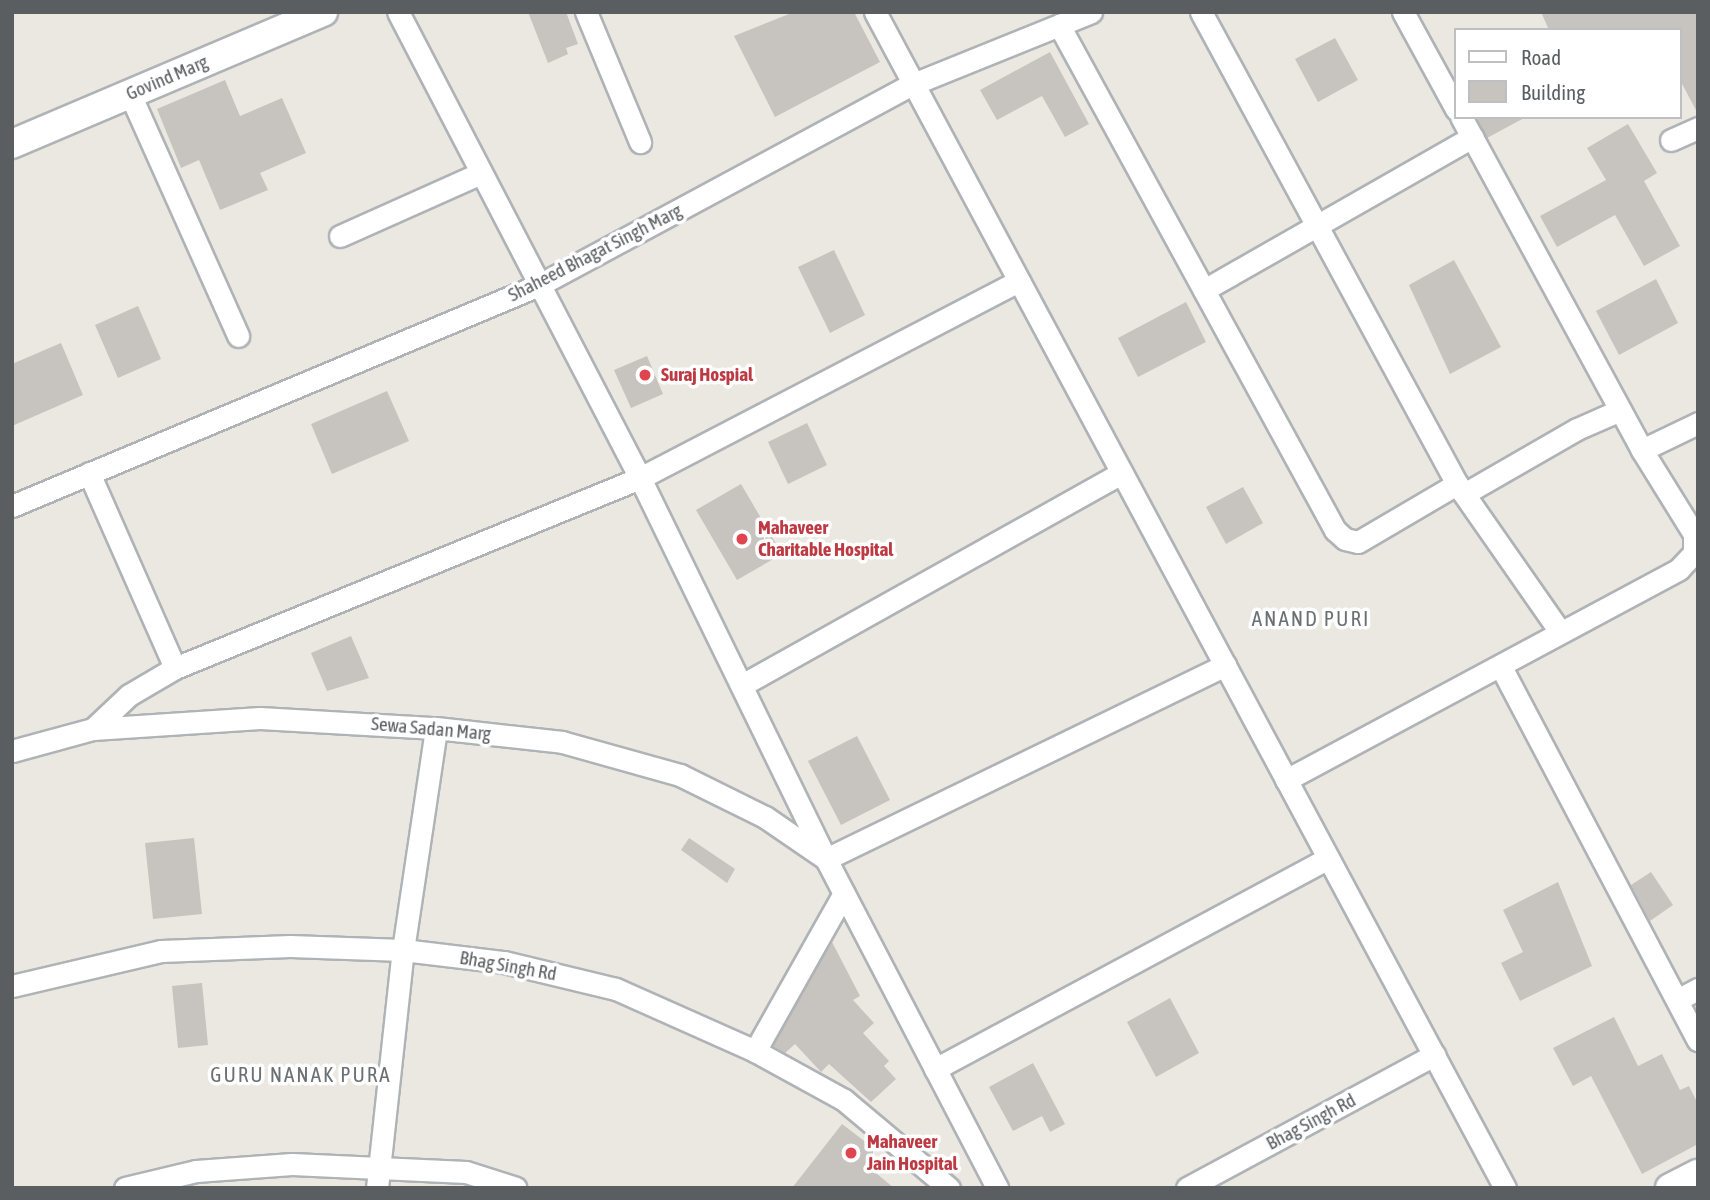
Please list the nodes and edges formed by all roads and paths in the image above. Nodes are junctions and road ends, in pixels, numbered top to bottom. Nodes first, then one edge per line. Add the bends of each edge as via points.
1 (323, 12) edge
2 (398, 12) edge
3 (586, 12) edge
4 (875, 12) edge
5 (1091, 12) edge
6 (1201, 12) edge
7 (1403, 12) edge
8 (1059, 25) junction
9 (913, 83) junction
10 (131, 94) junction
11 (1454, 105) edge
12 (1462, 119) edge
13 (1698, 128) edge
14 (1472, 137) junction
15 (1671, 140) dead end
16 (640, 142) dead end
17 (12, 144) edge
18 (481, 173) junction
19 (1317, 225) junction
20 (340, 236) dead end
21 (1019, 281) junction
22 (539, 285) junction
23 (1204, 290) junction
24 (238, 336) dead end
25 (1620, 410) junction
26 (1698, 423) edge
27 (1642, 450) junction
28 (89, 473) junction
29 (1122, 473) junction
30 (640, 478) junction
31 (1461, 489) junction
32 (12, 506) edge
33 (1559, 631) junction
34 (1225, 665) junction
35 (1501, 667) junction
36 (175, 668) junction
37 (742, 685) junction
38 (436, 727) junction
39 (93, 729) junction
40 (12, 751) edge
41 (1286, 780) junction
42 (1328, 858) junction
43 (826, 859) junction
44 (844, 893) junction
45 (403, 950) junction
46 (12, 986) edge
47 (1698, 989) edge
48 (1677, 1000) junction
49 (1698, 1040) edge
50 (755, 1051) junction
51 (1434, 1055) junction
52 (935, 1069) junction
53 (1698, 1174) edge
54 (378, 1178) edge
55 (945, 1186) edge
56 (125, 1188) edge
57 (516, 1188) edge
58 (997, 1188) edge
59 (1187, 1188) edge
60 (1505, 1188) edge
61 (1671, 1188) edge

1 - 10 street, Govind Marg
2 - 18 street
3 - 16 street
4 - 9 street
5 - 8 street, Shaheed Bhagat Singh Marg
6 - 19 street
7 - 11 street
8 - 9 street, Shaheed Bhagat Singh Marg
8 - 23 street
9 - 21 street
9 - 22 street, Shaheed Bhagat Singh Marg
10 - 17 street, Govind Marg
10 - 24 street
12 - 14 street
13 - 15 street
14 - 19 street
14 - 25 street
18 - 20 street
18 - 22 street
19 - 23 street
19 - 31 street
21 - 29 street
21 - 30 street
22 - 28 street, Shaheed Bhagat Singh Marg
22 - 30 street
23 - 31 street via 1335,530 1345,539 1358,542
25 - 27 street
25 - 31 street
26 - 27 street
27 - 33 street via 1694,534 1694,554 1679,569
28 - 32 street, Shaheed Bhagat Singh Marg
28 - 36 street
29 - 34 street
29 - 37 street
30 - 36 street
30 - 37 street
31 - 33 street
33 - 35 street
34 - 41 street
34 - 43 street
35 - 41 street
35 - 48 street
36 - 39 street via 129,695
37 - 43 street
38 - 39 street, Sewa Sadan Marg via 260,718
38 - 43 street, Sewa Sadan Marg via 562,742 680,775 765,817
38 - 45 street
39 - 40 street, Sewa Sadan Marg
41 - 42 street
42 - 51 street
42 - 52 street
43 - 44 street
44 - 50 street
44 - 52 street
45 - 46 street, Bhag Singh Rd via 290,946 161,951
45 - 50 street, Bhag Singh Rd via 505,962 616,989
45 - 54 street
47 - 48 street
48 - 49 street
50 - 55 street, Bhag Singh Rd via 844,1100
51 - 59 street, Bhag Singh Rd
51 - 60 street
52 - 58 street
53 - 61 street
54 - 56 street via 292,1164 196,1171
54 - 57 street via 466,1172

